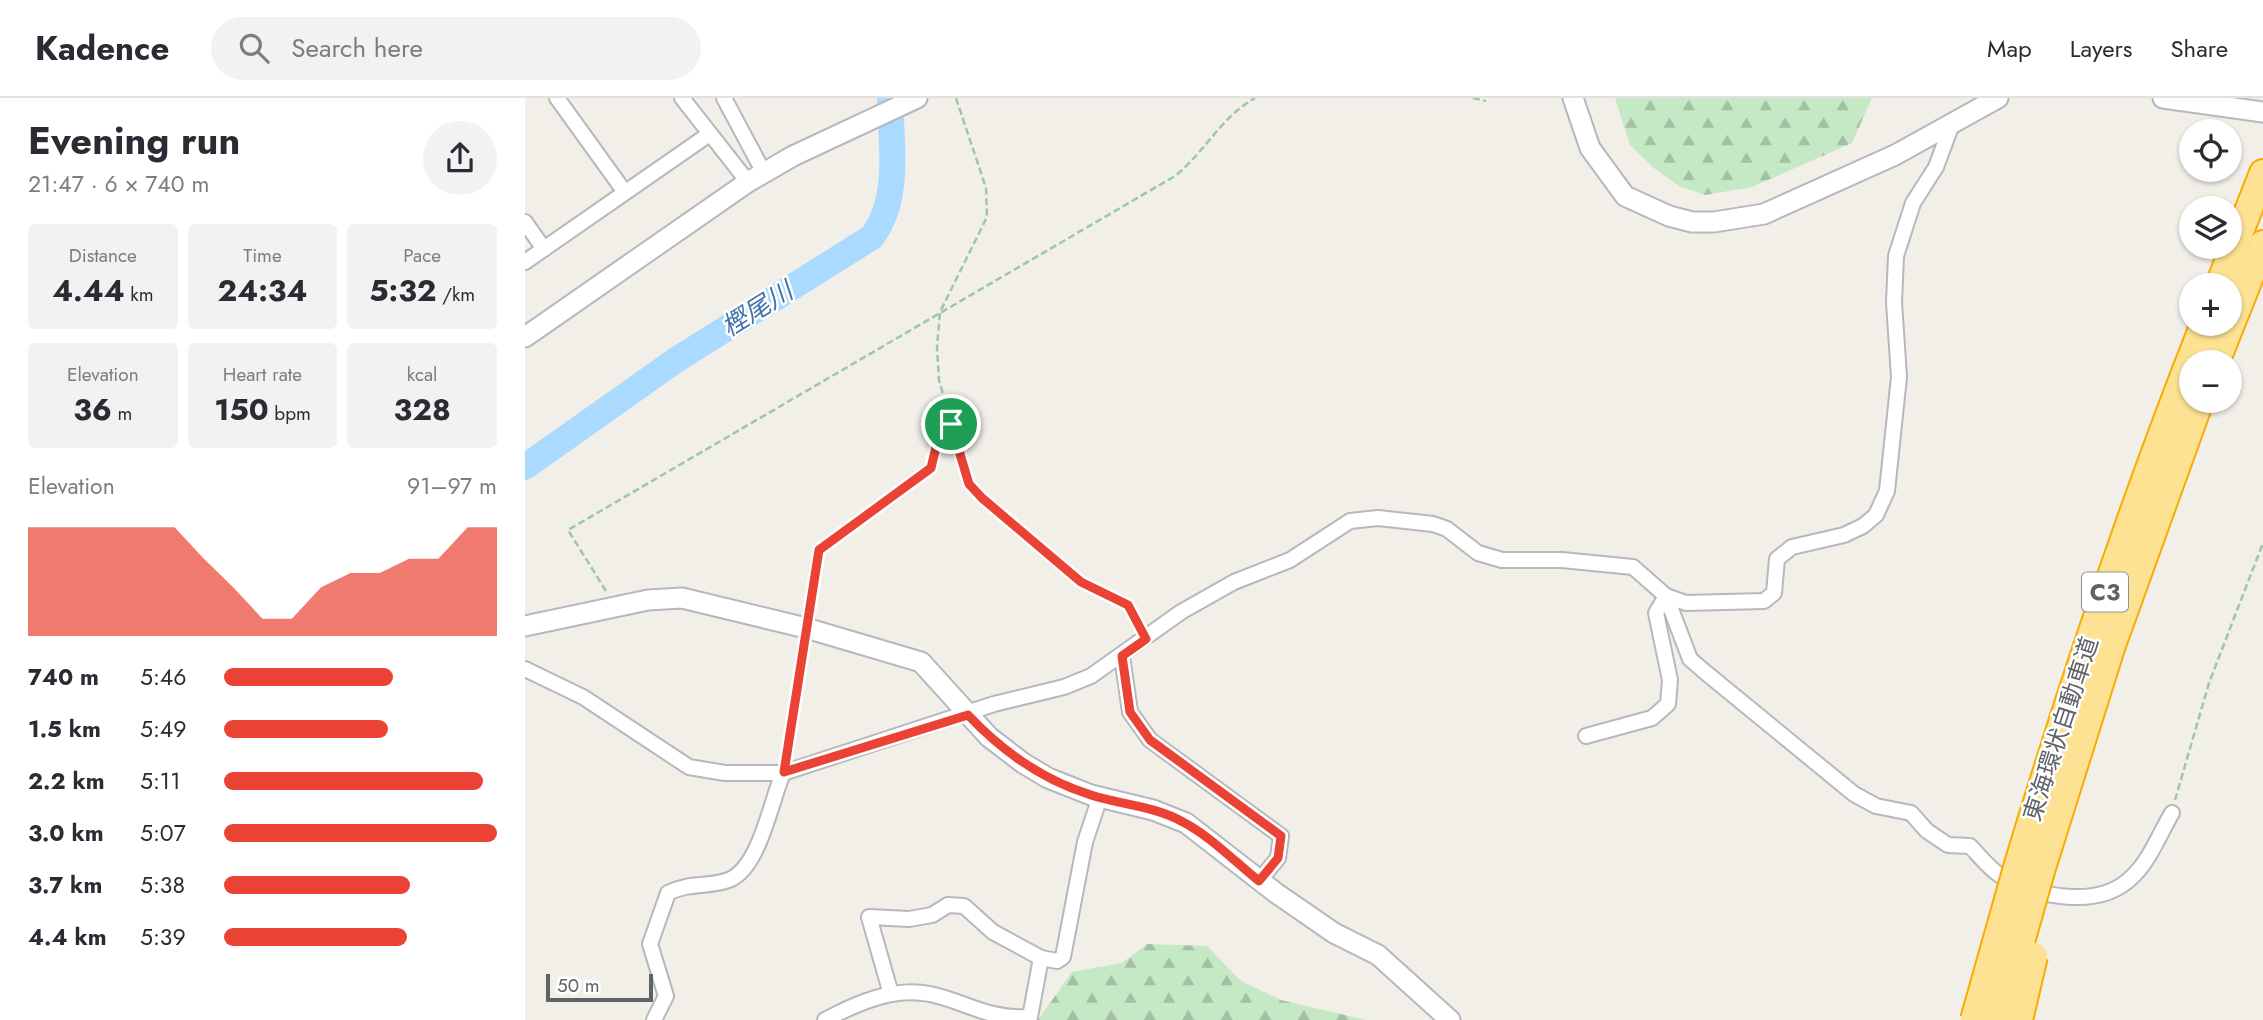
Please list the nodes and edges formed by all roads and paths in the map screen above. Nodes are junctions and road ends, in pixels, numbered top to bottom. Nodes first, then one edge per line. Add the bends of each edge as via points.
1 (557, 98) edge
2 (682, 98) edge
3 (724, 98) edge
4 (917, 98) edge
5 (956, 98) edge
6 (1255, 98) edge
7 (1473, 98) edge
8 (1573, 98) edge
9 (1998, 98) edge
10 (2163, 98) edge
11 (1486, 101) dead end
12 (2262, 112) edge
13 (1952, 124) junction
14 (708, 135) junction
15 (2263, 173) edge
16 (756, 178) junction
17 (624, 191) junction
18 (525, 222) edge
19 (2263, 244) edge
20 (544, 249) junction
21 (525, 262) edge
22 (2224, 273) edge
23 (940, 312) junction
24 (2198, 336) edge
25 (525, 337) edge
26 (2221, 350) edge
27 (2196, 413) edge
28 (951, 424) junction
29 (2263, 543) edge
30 (1666, 596) junction
31 (614, 607) junction
32 (525, 626) edge
33 (806, 628) junction
34 (1146, 639) junction
35 (1122, 656) junction
36 (525, 669) edge
37 (968, 715) junction
38 (1586, 736) dead end
39 (783, 772) junction
40 (1100, 797) junction
41 (2172, 813) joint
42 (2037, 871) junction
43 (1259, 881) junction
44 (1041, 958) junction
45 (891, 995) junction
46 (666, 1013) edge
47 (654, 1020) edge
48 (825, 1020) edge
49 (1450, 1020) edge
50 (1974, 1020) edge
51 (1999, 1020) edge
52 (2019, 1020) edge

1 - 17 street
2 - 14 street
3 - 16 street
4 - 16 street
5 - 23 path via 986,188 986,217
6 - 23 path via 1230,115 1192,163 1175,176
7 - 11 path
8 - 13 street via 1590,148 1625,196 1692,222 1764,214
9 - 13 street
10 - 12 street
13 - 30 street via 1901,231 1896,256 1898,399 1887,491 1877,515 1844,535 1792,547 1777,559 1775,593 1764,601 1686,603
14 - 16 street
14 - 17 street
15 - 22 highway
16 - 25 street
17 - 20 street
18 - 20 street
19 - 26 highway
20 - 21 street
23 - 28 path via 939,380
23 - 31 path via 568,530
24 - 42 highway, 東海環状自動車道 / C3 via 2131,516 2059,730
27 - 42 highway, 東海環状自動車道 / C3
28 - 33 path via 936,447 931,468 819,550
28 - 34 path via 969,484 1081,582 1128,605
29 - 41 path via 2209,683
30 - 34 street via 1633,567 1562,559 1502,559 1478,553 1433,524 1378,518 1350,521 1290,560 1234,582 1181,612
30 - 38 street via 1656,613 1670,681 1668,704 1652,718
30 - 41 street via 1690,659 1705,672 1854,794 1877,806 1911,813 1948,845 1970,846 2000,875 2044,892 2080,898 2111,891 2133,877
31 - 32 street
31 - 33 street via 683,598
33 - 37 street via 921,662
33 - 39 path
34 - 35 street
35 - 37 street via 1064,687
35 - 43 street via 1130,712 1150,740 1281,836 1278,858
36 - 39 street via 583,697 689,767 725,773
37 - 39 street
37 - 40 street via 1023,763 1048,778
39 - 46 street via 753,855 743,870 730,880 684,884 668,893 650,944 666,996
40 - 43 street via 1186,823
40 - 44 street via 1085,842 1063,957 1057,961
42 - 50 highway, 東海環状自動車道 / C3, bridge
42 - 51 highway, 東海環状自動車道 / C3, bridge
42 - 52 highway, bridge
43 - 49 street via 1334,933 1378,955
44 - 45 street via 1030,1017 989,1016 929,994
44 - 45 street via 993,932 964,906 948,905 932,915 909,919 869,917
45 - 48 street via 857,1003
46 - 47 street

